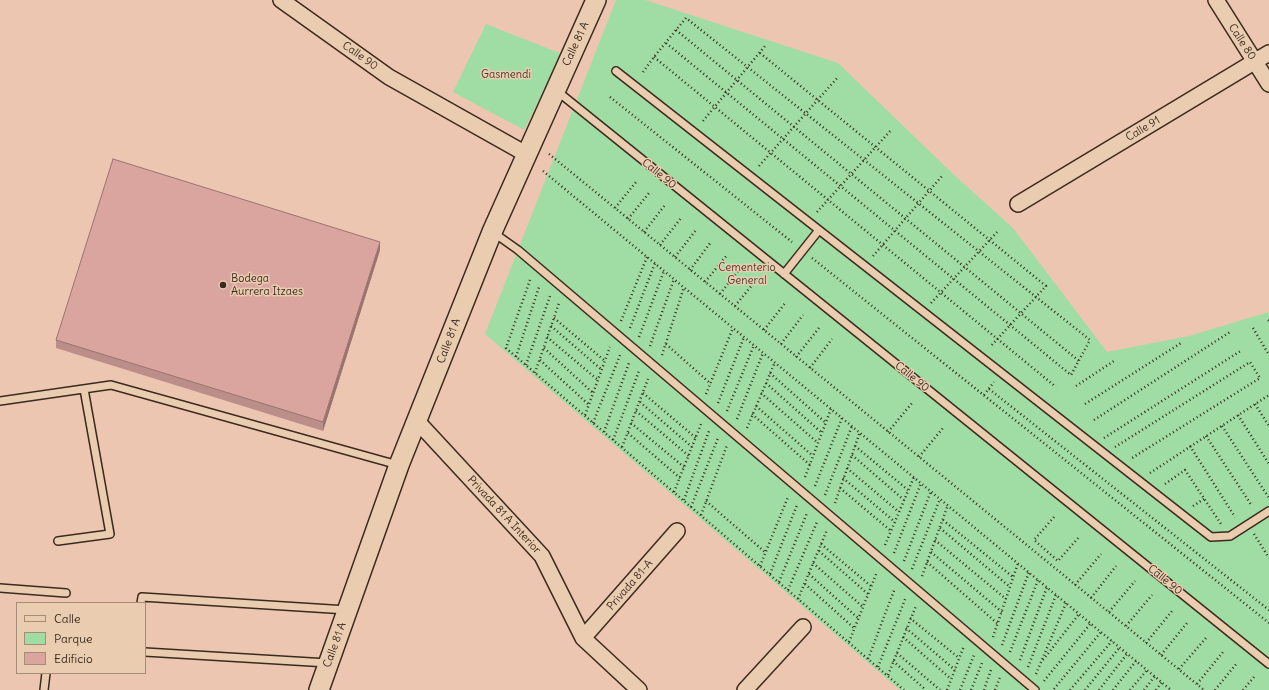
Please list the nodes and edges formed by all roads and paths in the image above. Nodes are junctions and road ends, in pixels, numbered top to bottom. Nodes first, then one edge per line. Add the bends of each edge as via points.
1 (281, 0) edge
2 (596, 0) edge
3 (1216, 0) edge
4 (676, 30) junction
5 (666, 44) junction
6 (765, 46) dead end
7 (760, 53) junction
8 (1269, 53) edge
9 (654, 57) junction
10 (1255, 61) junction
11 (748, 68) junction
12 (616, 71) dead end
13 (643, 72) dead end
14 (838, 77) dead end
15 (737, 80) junction
16 (1269, 84) edge
17 (555, 90) junction
18 (726, 93) junction
19 (610, 97) dead end
20 (817, 100) junction
21 (715, 107) junction
22 (805, 113) junction
23 (703, 120) dead end
24 (794, 126) junction
25 (892, 129) dead end
26 (782, 140) junction
27 (876, 147) junction
28 (771, 153) junction
29 (526, 154) junction
30 (549, 154) dead end
31 (864, 160) junction
32 (759, 166) dead end
33 (543, 171) dead end
34 (851, 174) junction
35 (942, 176) dead end
36 (636, 182) dead end
37 (840, 186) junction
38 (930, 191) junction
39 (649, 193) dead end
40 (828, 200) junction
41 (918, 204) junction
42 (1018, 204) dead end
43 (665, 205) dead end
44 (615, 208) junction
45 (816, 212) dead end
46 (681, 218) dead end
47 (906, 218) junction
48 (628, 219) junction
49 (696, 230) dead end
50 (819, 230) junction
51 (998, 230) dead end
52 (894, 231) junction
53 (492, 232) junction
54 (644, 232) junction
55 (990, 240) junction
56 (712, 242) dead end
57 (660, 245) junction
58 (882, 245) junction
59 (803, 251) junction
60 (978, 252) junction
61 (727, 255) dead end
62 (647, 257) junction
63 (675, 257) junction
64 (871, 257) dead end
65 (655, 264) junction
66 (965, 266) junction
67 (742, 267) dead end
68 (690, 270) junction
69 (664, 271) junction
70 (784, 274) junction
71 (674, 279) junction
72 (757, 279) dead end
73 (953, 279) junction
74 (530, 280) dead end
75 (705, 282) junction
76 (539, 287) dead end
77 (684, 287) junction
78 (940, 292) junction
79 (720, 294) junction
80 (550, 296) dead end
81 (1036, 297) junction
82 (786, 302) dead end
83 (559, 303) dead end
84 (930, 304) dead end
85 (734, 306) junction
86 (1021, 313) junction
87 (803, 315) dead end
88 (554, 318) junction
89 (621, 322) dead end
90 (1010, 325) junction
91 (551, 326) junction
92 (733, 328) junction
93 (818, 328) dead end
94 (1253, 328) dead end
95 (630, 329) dead end
96 (764, 330) junction
97 (1230, 332) dead end
98 (547, 337) junction
99 (638, 337) dead end
100 (744, 337) junction
101 (832, 339) dead end
102 (997, 339) junction
103 (1181, 343) dead end
104 (666, 344) junction
105 (781, 344) junction
106 (754, 345) junction
107 (650, 346) dead end
108 (610, 347) dead end
109 (544, 348) junction
110 (1242, 350) dead end
111 (987, 351) dead end
112 (763, 352) junction
113 (620, 355) dead end
114 (1269, 355) edge
115 (662, 356) dead end
116 (516, 357) junction
117 (796, 357) junction
118 (540, 360) junction
119 (605, 361) junction
120 (1079, 361) junction
121 (1114, 361) dead end
122 (774, 362) junction
123 (629, 363) dead end
124 (526, 365) junction
125 (810, 368) junction
126 (602, 370) junction
127 (639, 371) dead end
128 (535, 373) junction
129 (770, 373) junction
130 (648, 379) dead end
131 (598, 380) junction
132 (994, 382) dead end
133 (766, 383) junction
134 (711, 384) junction
135 (1076, 386) dead end
136 (1056, 387) dead end
137 (84, 389) junction
138 (989, 389) junction
139 (593, 393) junction
140 (643, 393) junction
141 (761, 393) junction
142 (706, 394) dead end
143 (984, 395) junction
144 (1269, 395) edge
145 (0, 401) edge
146 (640, 402) junction
147 (912, 403) dead end
148 (588, 404) junction
149 (718, 404) dead end
150 (1085, 404) dead end
151 (1255, 404) junction
152 (756, 406) junction
153 (831, 409) junction
154 (636, 411) junction
155 (727, 412) dead end
156 (752, 414) junction
157 (585, 415) junction
158 (1238, 415) junction
159 (842, 418) junction
160 (737, 420) dead end
161 (1094, 420) dead end
162 (417, 422) junction
163 (593, 423) junction
164 (631, 423) junction
165 (826, 423) junction
166 (701, 424) dead end
167 (852, 426) junction
168 (1222, 426) junction
169 (1269, 426) edge
170 (747, 428) dead end
171 (943, 428) dead end
172 (709, 430) dead end
173 (604, 432) junction
174 (860, 432) junction
175 (888, 432) junction
176 (628, 433) junction
177 (822, 433) junction
178 (1206, 436) junction
179 (696, 438) junction
180 (718, 438) dead end
181 (1103, 438) dead end
182 (613, 440) junction
183 (818, 443) junction
184 (727, 445) dead end
185 (855, 446) junction
186 (1190, 446) junction
187 (622, 447) junction
188 (692, 447) junction
189 (1114, 448) dead end
190 (852, 455) junction
191 (689, 456) junction
192 (813, 456) junction
193 (920, 457) junction
194 (1127, 462) dead end
195 (1269, 464) edge
196 (399, 465) junction
197 (810, 465) junction
198 (684, 467) junction
199 (847, 468) junction
200 (1144, 476) dead end
201 (914, 477) junction
202 (680, 478) junction
203 (805, 478) dead end
204 (843, 478) junction
205 (921, 483) junction
206 (815, 486) dead end
207 (840, 488) junction
208 (1159, 488) dead end
209 (908, 490) junction
210 (931, 491) junction
211 (674, 492) junction
212 (825, 495) dead end
213 (788, 497) dead end
214 (1204, 498) junction
215 (1269, 498) edge
216 (940, 499) junction
217 (684, 500) junction
218 (904, 500) junction
219 (706, 501) junction
220 (835, 503) dead end
221 (797, 505) dead end
222 (948, 505) junction
223 (691, 507) junction
224 (1187, 510) dead end
225 (1269, 511) edge
226 (899, 512) junction
227 (1255, 512) dead end
228 (807, 513) dead end
229 (701, 515) junction
230 (1054, 517) dead end
231 (943, 520) junction
232 (817, 522) dead end
233 (895, 522) junction
234 (1238, 523) dead end
235 (940, 528) junction
236 (1224, 529) dead end
237 (827, 530) dead end
238 (677, 531) dead end
239 (891, 531) junction
240 (1253, 532) dead end
241 (1079, 536) dead end
242 (935, 540) junction
243 (58, 541) dead end
244 (821, 544) junction
245 (885, 545) dead end
246 (818, 551) junction
247 (766, 552) junction
248 (931, 552) junction
249 (894, 553) dead end
250 (1101, 554) dead end
251 (1269, 558) edge
252 (904, 562) dead end
253 (927, 562) junction
254 (813, 563) junction
255 (1018, 563) junction
256 (760, 566) junction
257 (1116, 566) dead end
258 (912, 569) dead end
259 (877, 572) dead end
260 (1029, 572) junction
261 (770, 574) junction
262 (809, 574) junction
263 (921, 577) dead end
264 (1013, 577) junction
265 (1038, 580) junction
266 (1135, 581) dead end
267 (778, 582) junction
268 (805, 584) junction
269 (1076, 585) junction
270 (871, 586) junction
271 (1010, 587) junction
272 (1047, 587) junction
273 (0, 588) edge
274 (896, 588) dead end
275 (788, 590) junction
276 (66, 593) dead end
277 (868, 594) junction
278 (1056, 594) junction
279 (1152, 595) dead end
280 (906, 597) dead end
281 (1091, 598) junction
282 (798, 599) junction
283 (1006, 599) junction
284 (141, 602) edge
285 (1066, 603) junction
286 (916, 605) dead end
287 (863, 607) junction
288 (347, 610) junction
289 (1269, 610) edge
290 (1172, 611) dead end
291 (1002, 612) junction
292 (1109, 612) junction
293 (1079, 614) junction
294 (858, 618) junction
295 (910, 618) junction
296 (1090, 623) junction
297 (1187, 623) dead end
298 (1269, 623) edge
299 (998, 624) junction
300 (1126, 626) junction
301 (803, 627) dead end
302 (854, 628) junction
303 (906, 628) junction
304 (1101, 632) junction
305 (903, 637) junction
306 (583, 638) junction
307 (993, 638) dead end
308 (1206, 638) dead end
309 (1112, 641) junction
310 (849, 642) junction
311 (1146, 643) junction
312 (1002, 644) dead end
313 (964, 646) dead end
314 (1120, 647) junction
315 (146, 652) edge
316 (897, 652) junction
317 (1010, 652) dead end
318 (1224, 652) dead end
319 (974, 654) dead end
320 (1127, 654) junction
321 (1161, 655) junction
322 (959, 658) junction
323 (868, 659) junction
324 (1020, 660) dead end
325 (893, 661) junction
326 (1136, 661) junction
327 (982, 662) dead end
328 (328, 663) junction
329 (1237, 663) dead end
330 (1040, 664) junction
331 (1269, 664) edge
332 (878, 667) junction
333 (1028, 667) dead end
334 (992, 669) dead end
335 (955, 670) junction
336 (1147, 670) junction
337 (1178, 670) junction
338 (46, 674) edge
339 (1036, 674) dead end
340 (888, 675) junction
341 (1000, 676) dead end
342 (1155, 676) junction
343 (1254, 676) dead end
344 (952, 679) junction
345 (1044, 681) dead end
346 (1162, 682) junction
347 (1197, 684) junction
348 (1054, 689) dead end
349 (44, 690) edge
350 (319, 690) edge
351 (639, 690) edge
352 (746, 690) edge
353 (904, 690) edge
354 (926, 690) edge
355 (940, 690) edge
356 (947, 690) edge
357 (960, 690) edge
358 (971, 690) edge
359 (984, 690) edge
360 (995, 690) edge
361 (1035, 690) edge
362 (1070, 690) edge
363 (1085, 690) edge
364 (1099, 690) edge
365 (1113, 690) edge
366 (1130, 690) edge
367 (1144, 690) edge
368 (1156, 690) edge
369 (1171, 690) edge
370 (1204, 690) edge
371 (1215, 690) edge
372 (1243, 690) edge

1 - 29 street, Calle 90 via 389,77
2 - 17 street, Calle 81 A
3 - 10 street, Calle 80
4 - 5 path
4 - 11 path via 686,18
4 - 15 path
5 - 9 path
5 - 18 path
6 - 7 path
7 - 11 path
7 - 20 path
8 - 10 street, Calle 91
9 - 13 path
9 - 21 path
10 - 16 street, Calle 80
10 - 42 street, Calle 91
11 - 15 path
11 - 22 path
12 - 50 lane
14 - 20 path
15 - 18 path
15 - 24 path
17 - 29 street, Calle 81 A
17 - 70 lane, Calle 90
18 - 21 path
18 - 26 path
19 - 59 path
20 - 22 path
20 - 27 path
21 - 23 path
21 - 28 path
22 - 24 path
22 - 31 path
24 - 26 path
24 - 34 path
25 - 27 path
26 - 28 path
26 - 37 path
27 - 31 path
27 - 38 path
28 - 32 path
28 - 40 path
29 - 53 street, Calle 81 A
30 - 44 path
31 - 34 path
31 - 41 path
33 - 62 path
34 - 37 path
34 - 47 path
35 - 38 path
36 - 44 path
37 - 40 path
37 - 52 path
38 - 41 path
38 - 55 path
39 - 48 path
40 - 45 path
40 - 58 path
41 - 47 path
41 - 60 path
43 - 54 path
44 - 48 path
46 - 57 path
47 - 52 path
47 - 66 path
48 - 54 path
49 - 63 path
50 - 59 lane
50 - 225 lane via 1211,537 1230,536
51 - 55 path
52 - 58 path
52 - 73 path
53 - 162 street, Calle 81 A
53 - 361 lane via 518,250
54 - 57 path
55 - 60 path
55 - 81 path via 1046,286
56 - 68 path
57 - 63 path
58 - 64 path
58 - 78 path
59 - 70 lane
59 - 143 path
60 - 66 path
60 - 81 path
61 - 75 path
62 - 65 path
62 - 89 path
63 - 68 path
65 - 69 path
65 - 95 path
66 - 73 path
66 - 86 path
67 - 79 path
68 - 75 path
69 - 71 path
69 - 99 path
70 - 331 lane, Calle 90
71 - 77 path
71 - 107 path
72 - 85 path
73 - 78 path
73 - 90 path
74 - 116 path via 506,348
75 - 79 path
76 - 116 path
77 - 92 path
77 - 104 path
78 - 84 path
78 - 102 path
79 - 85 path
80 - 124 path
81 - 86 path
81 - 120 path via 1090,340
82 - 96 path
83 - 88 path
85 - 96 path
86 - 90 path
86 - 120 path
87 - 105 path
88 - 91 path
88 - 119 path
90 - 102 path
90 - 120 path via 1071,375
91 - 98 path
91 - 126 path
92 - 100 path
92 - 134 path
93 - 117 path
94 - 114 path
96 - 105 path
97 - 161 path
98 - 109 path
98 - 131 path
100 - 106 path
100 - 149 path
101 - 125 path
102 - 111 path
102 - 136 path
103 - 150 path
104 - 115 path
104 - 134 path
105 - 117 path
106 - 112 path
106 - 155 path
108 - 119 path
109 - 118 path
109 - 139 path
110 - 181 path
112 - 122 path
112 - 160 path
113 - 163 path
116 - 124 path
117 - 125 path
118 - 128 path
118 - 148 path
119 - 126 path
121 - 135 path
122 - 129 path
122 - 153 path
123 - 173 path
124 - 128 path
125 - 175 path
126 - 131 path
127 - 182 path
128 - 157 path
129 - 133 path
129 - 165 path
130 - 140 path
131 - 139 path
132 - 138 path
133 - 141 path
133 - 177 path
134 - 142 path
137 - 145 lane
137 - 196 lane via 111,385
137 - 243 lane via 110,534
138 - 143 path
138 - 289 path
139 - 148 path
140 - 146 path
140 - 179 path
141 - 152 path
141 - 183 path
143 - 298 path
144 - 151 path
146 - 154 path
146 - 188 path
147 - 175 path
148 - 157 path
151 - 158 path
151 - 169 path
152 - 156 path
152 - 192 path
153 - 159 path
153 - 165 path
154 - 164 path
154 - 191 path
156 - 170 path
156 - 197 path
157 - 163 path
158 - 168 path
158 - 195 path
159 - 167 path
159 - 206 path
162 - 196 street, Calle 81 A
162 - 306 street, Privada 81 A Interior via 542,556
163 - 173 path
164 - 176 path
164 - 198 path
165 - 177 path
166 - 179 path
167 - 174 path
167 - 212 path
168 - 178 path
168 - 215 path
171 - 193 path
172 - 217 path
173 - 182 path
174 - 185 path
174 - 201 path
175 - 193 path
176 - 187 path
176 - 202 path
177 - 183 path
178 - 186 path
178 - 227 path
179 - 188 path
180 - 223 path
182 - 187 path
183 - 192 path
184 - 219 path
185 - 190 path
185 - 209 path
186 - 200 path
186 - 234 path
187 - 211 path
188 - 191 path
189 - 194 path via 1250,362 1260,378
190 - 199 path
190 - 218 path
191 - 198 path
192 - 197 path
193 - 269 path
196 - 288 street, Calle 81 A
197 - 203 path
198 - 202 path
199 - 204 path
199 - 226 path
201 - 205 path
201 - 209 path
202 - 211 path
204 - 207 path
204 - 233 path
205 - 210 path
205 - 249 path
207 - 220 path
207 - 239 path
208 - 214 path via 1185,470
209 - 218 path
210 - 216 path
210 - 252 path
211 - 217 path
213 - 247 path
214 - 224 path
214 - 236 path
216 - 222 path
216 - 258 path
217 - 223 path
218 - 226 path
219 - 229 path
219 - 247 path
221 - 261 path
222 - 231 path
222 - 255 path
223 - 229 path
226 - 233 path
228 - 267 path
229 - 256 path
230 - 241 path via 1034,540 1058,561
231 - 235 path
231 - 264 path
232 - 275 path
233 - 239 path
235 - 242 path
235 - 271 path
237 - 244 path
238 - 306 street, Privada 81-A
239 - 245 path
240 - 251 path
242 - 248 path
242 - 283 path
244 - 246 path
244 - 270 path
246 - 254 path
246 - 277 path
247 - 256 path
248 - 253 path
248 - 291 path
250 - 269 path
253 - 263 path
253 - 299 path
254 - 262 path
254 - 287 path
255 - 260 path
255 - 264 path
256 - 261 path
257 - 281 path
259 - 270 path
260 - 265 path
260 - 312 path
261 - 267 path
262 - 268 path
262 - 294 path
264 - 271 path
265 - 272 path
265 - 317 path
266 - 292 path
267 - 275 path
268 - 282 path
268 - 302 path
269 - 281 path
270 - 277 path
271 - 283 path
272 - 278 path
272 - 324 path
273 - 276 lane
274 - 323 path
275 - 282 path
277 - 287 path
278 - 285 path
278 - 333 path
279 - 300 path
280 - 332 path
281 - 292 path
282 - 310 path
283 - 291 path
284 - 288 lane via 142,597
285 - 293 path
285 - 330 path
286 - 295 path
287 - 294 path
288 - 328 street, Calle 81 A
290 - 311 path
291 - 299 path
292 - 300 path
293 - 296 path
293 - 330 path
294 - 302 path
295 - 303 path
295 - 322 path
296 - 304 path
296 - 345 path
297 - 321 path
299 - 307 path
300 - 311 path
301 - 352 street
302 - 310 path
303 - 305 path
303 - 335 path
304 - 309 path
304 - 348 path
305 - 316 path
305 - 344 path
306 - 351 street, Privada 81 A Interior
308 - 337 path
309 - 314 path
309 - 362 path
310 - 323 path
311 - 321 path
313 - 322 path
314 - 320 path
314 - 363 path
315 - 328 lane
316 - 325 path
316 - 355 path
318 - 347 path
319 - 357 path
320 - 326 path
320 - 364 path
321 - 337 path
322 - 335 path
323 - 332 path
325 - 340 path
325 - 354 path
326 - 336 path
326 - 365 path
327 - 358 path
328 - 350 street, Calle 81 A
329 - 371 path
330 - 339 path
332 - 340 path
334 - 359 path
335 - 344 path
336 - 342 path
336 - 366 path
337 - 347 path
338 - 349 lane
340 - 353 path
341 - 360 path
342 - 346 path
342 - 367 path
343 - 372 path
344 - 356 path
346 - 368 path
346 - 369 path
347 - 370 path

